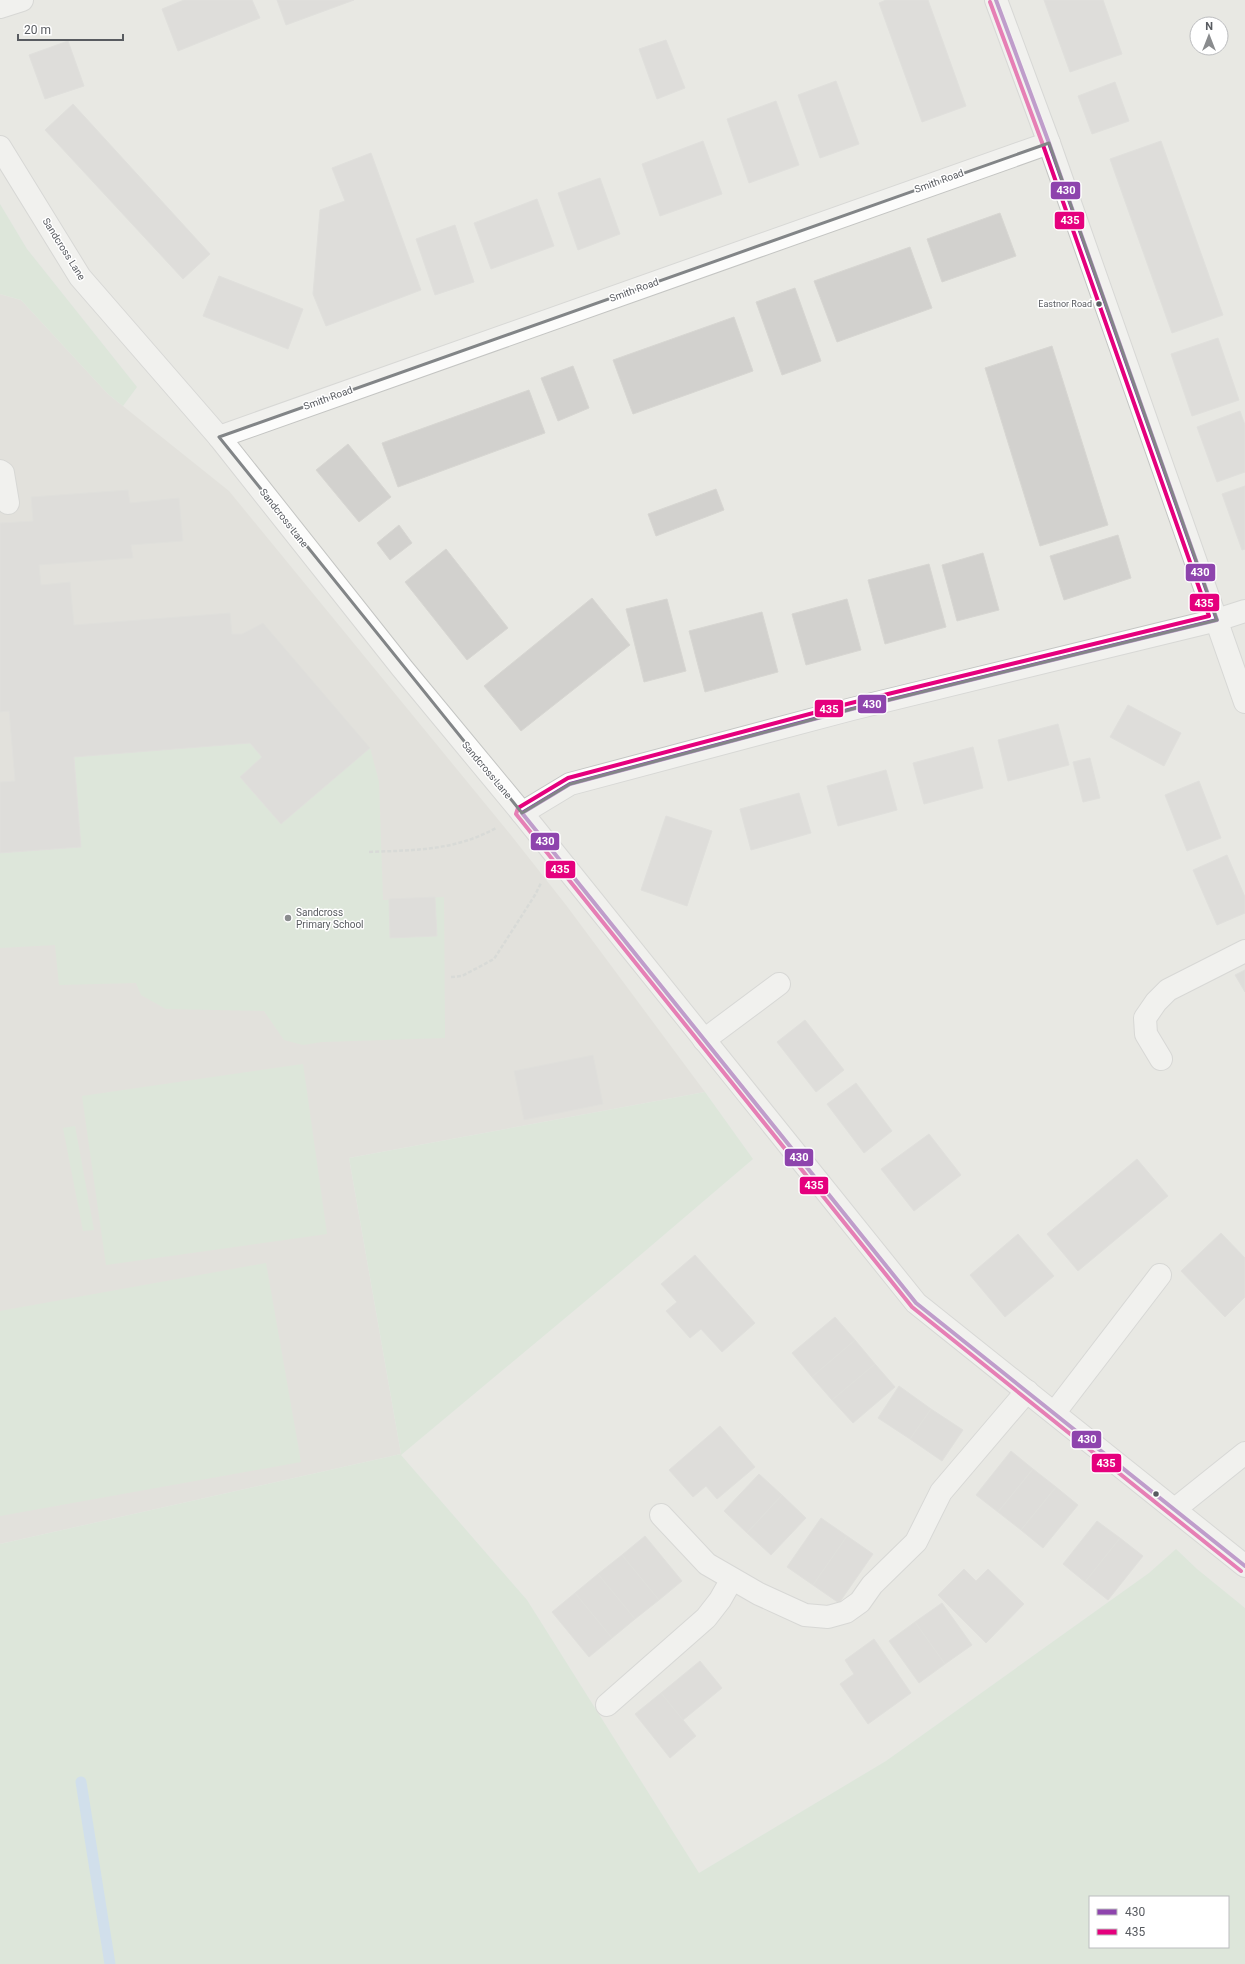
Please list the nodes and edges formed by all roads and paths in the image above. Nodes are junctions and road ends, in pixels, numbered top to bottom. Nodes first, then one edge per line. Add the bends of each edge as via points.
1 (22, 0) edge
2 (996, 0) edge
3 (0, 8) edge
4 (1049, 142) junction
5 (0, 147) edge
6 (219, 437) junction
7 (0, 471) edge
8 (8, 503) dead end
9 (1245, 611) edge
10 (1217, 620) junction
11 (1245, 702) edge
12 (522, 813) junction
13 (369, 852) dead end
14 (554, 853) junction
15 (1245, 951) edge
16 (451, 977) dead end
17 (779, 984) dead end
18 (704, 1040) junction
19 (1161, 1059) dead end
20 (1160, 1275) dead end
21 (1027, 1391) junction
22 (1055, 1412) junction
23 (1245, 1453) edge
24 (1175, 1509) junction
25 (662, 1515) dead end
26 (1245, 1566) edge
27 (732, 1579) junction
28 (607, 1705) dead end

1 - 3 street
2 - 4 street
4 - 6 street, Smith Road
4 - 10 street
5 - 6 street, Sandcross Lane via 80,277
6 - 12 street, Sandcross Lane via 402,668
7 - 8 street via 3,473
9 - 10 street
10 - 11 street
10 - 12 street via 852,709 570,784
12 - 13 path via 480,837 436,849
12 - 14 street, Sandcross Lane
14 - 16 path via 535,895 494,959 462,976
14 - 18 street, Sandcross Lane
15 - 19 street via 1168,990 1156,1002 1145,1018 1146,1034
17 - 18 street
18 - 21 street, Sandcross Lane via 916,1303
20 - 22 street
21 - 22 street, Sandcross Lane
21 - 27 street via 941,1492 916,1542 872,1585 860,1602 846,1612 828,1617 805,1615
22 - 24 street, Sandcross Lane
23 - 24 street
24 - 26 street, Sandcross Lane
25 - 27 street via 707,1564
27 - 28 street via 706,1618

